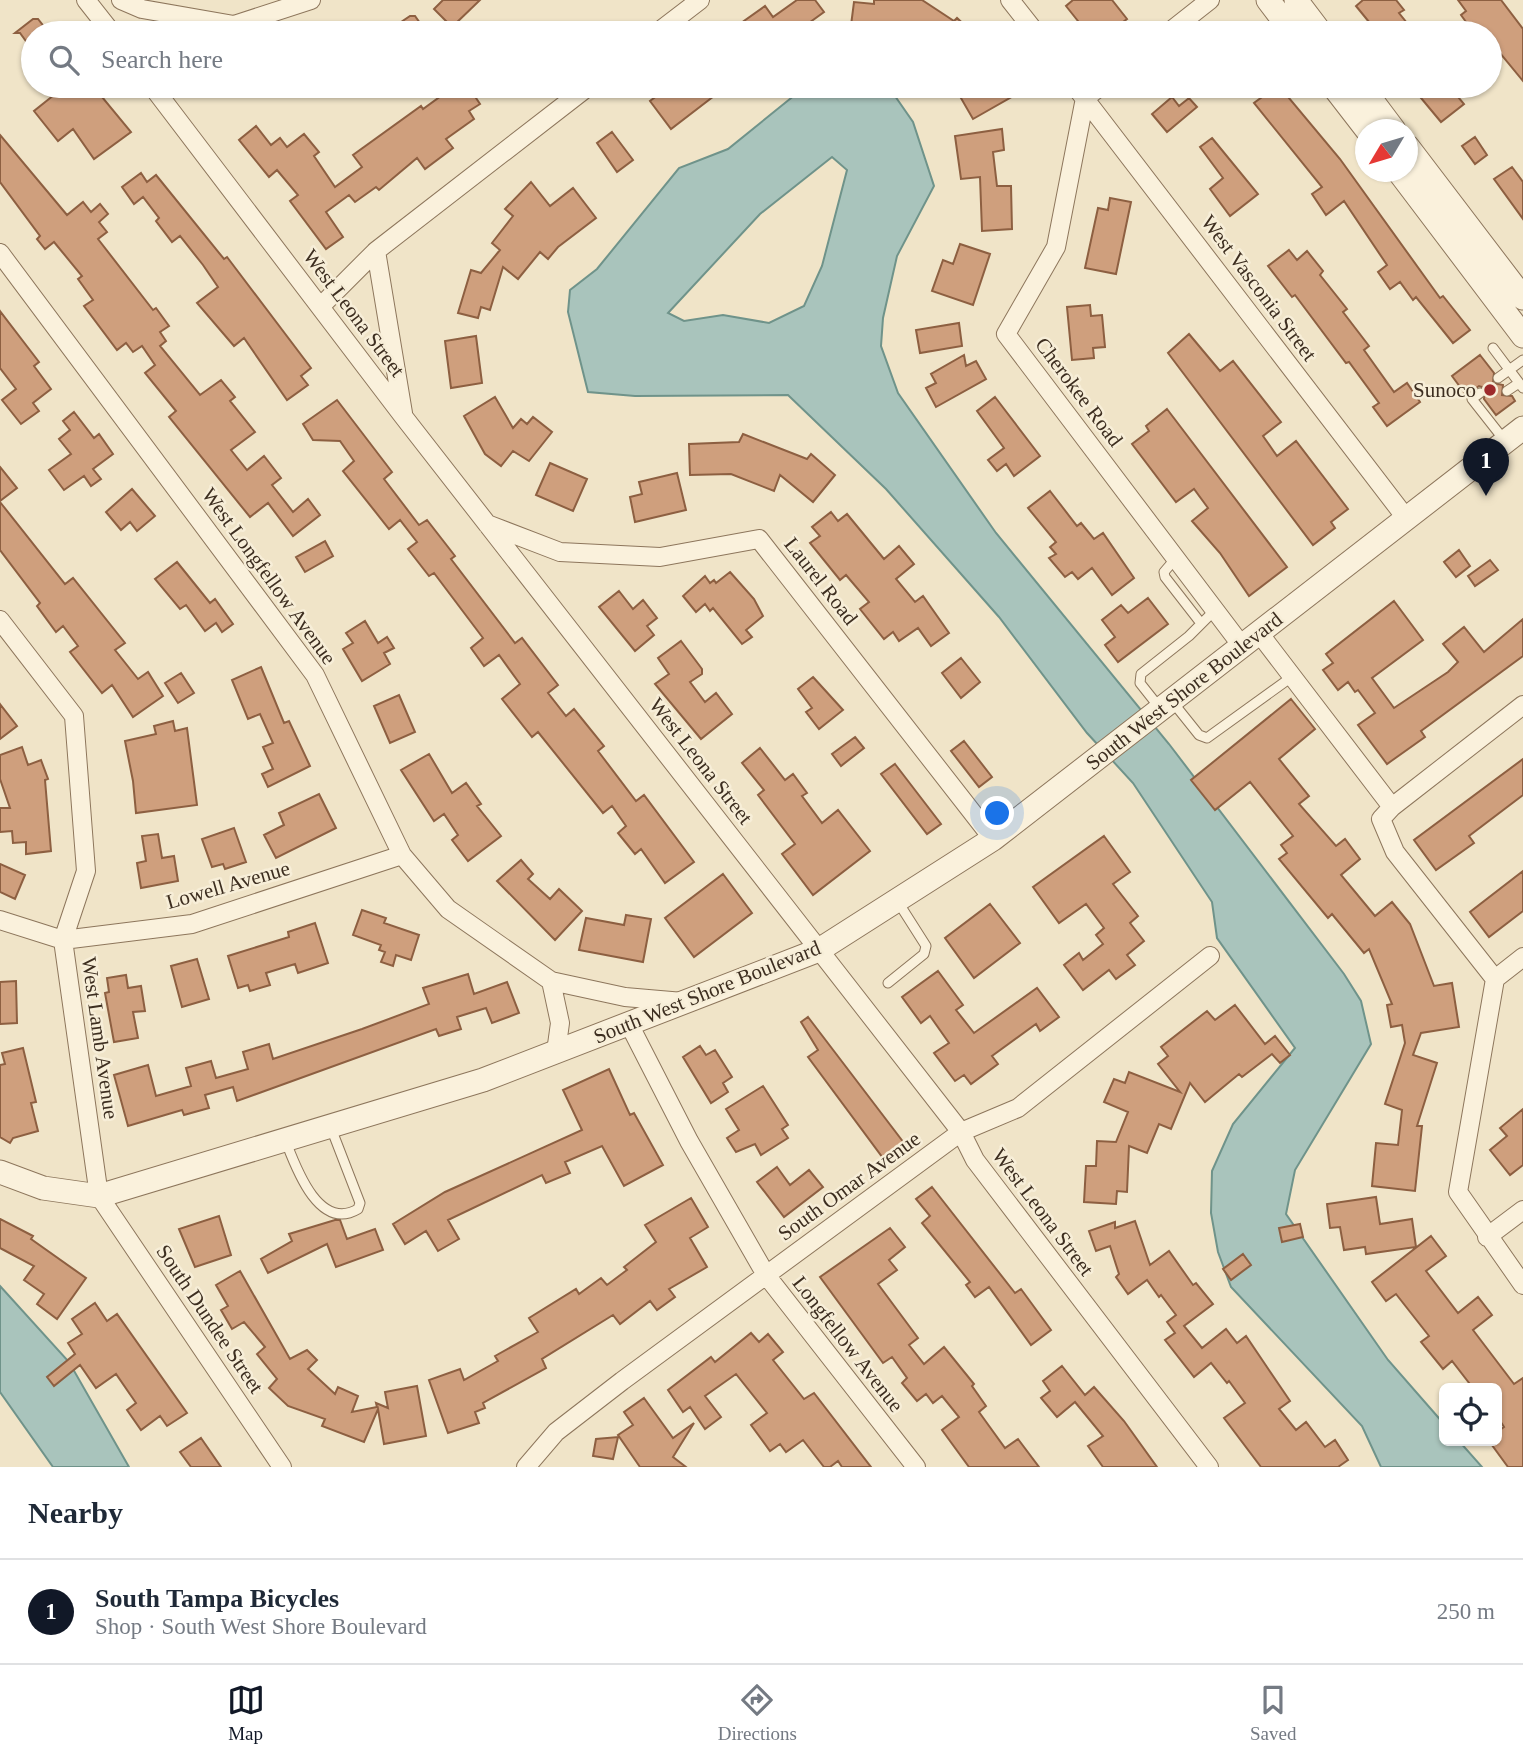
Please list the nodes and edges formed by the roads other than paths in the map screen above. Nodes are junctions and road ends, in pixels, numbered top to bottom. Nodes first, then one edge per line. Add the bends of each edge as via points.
1 (86, 0) edge
2 (121, 0) edge
3 (311, 0) edge
4 (700, 0) edge
5 (1010, 0) edge
6 (1210, 0) edge
7 (1268, 0) edge
8 (1296, 0) edge
9 (103, 21) edge
10 (211, 21) edge
11 (246, 21) edge
12 (673, 21) edge
13 (1027, 21) edge
14 (1183, 21) edge
15 (1284, 21) edge
16 (1312, 21) edge
17 (161, 98) edge
18 (574, 98) edge
19 (1079, 98) edge
20 (1085, 98) edge
21 (1342, 98) edge
22 (1370, 98) edge
23 (1358, 119) edge
24 (1386, 119) edge
25 (1418, 160) edge
26 (1407, 182) edge
27 (376, 251) junction
28 (0, 253) edge
29 (1523, 298) edge
30 (320, 307) junction
31 (1523, 336) edge
32 (1493, 348) dead end
33 (1523, 360) edge
34 (1509, 370) junction
35 (1498, 378) dead end
36 (1521, 386) edge
37 (1507, 391) dead end
38 (1480, 393) dead end
39 (403, 416) junction
40 (1514, 434) edge
41 (1406, 518) junction
42 (486, 524) junction
43 (1176, 558) junction
44 (1193, 580) junction
45 (1177, 593) junction
46 (1215, 610) junction
47 (0, 620) edge
48 (1200, 622) junction
49 (1250, 639) junction
50 (1293, 676) junction
51 (1166, 705) junction
52 (1523, 705) edge
53 (1392, 807) junction
54 (993, 839) junction
55 (402, 855) junction
56 (897, 900) junction
57 (0, 920) edge
58 (63, 940) junction
59 (819, 950) junction
60 (1210, 956) dead end
61 (1523, 957) edge
62 (1495, 979) junction
63 (551, 981) junction
64 (888, 983) dead end
65 (686, 1002) junction
66 (629, 1024) junction
67 (556, 1052) junction
68 (330, 1126) junction
69 (961, 1132) junction
70 (286, 1140) junction
71 (0, 1172) edge
72 (100, 1196) junction
73 (1523, 1210) edge
74 (1487, 1237) junction
75 (766, 1275) junction
76 (1523, 1285) edge
77 (282, 1467) edge
78 (526, 1467) edge
79 (916, 1467) edge
80 (1209, 1467) edge

1 - 9 street
2 - 10 street via 142,9
3 - 11 street
4 - 12 street
5 - 13 street
6 - 14 street
7 - 15 street
8 - 16 street
17 - 30 street, West Leona Street
18 - 27 street
19 - 43 street, Cherokee Road via 1056,247 1006,334
20 - 41 street, West Vasconia Street
21 - 23 street
22 - 24 street
25 - 29 street
26 - 31 street
27 - 30 street
27 - 39 street
28 - 55 street, West Longfellow Avenue via 315,674
30 - 39 street, West Leona Street
32 - 34 lane
33 - 34 lane
34 - 35 lane
34 - 36 lane
36 - 37 lane
38 - 40 lane via 1472,398
39 - 42 street, West Leona Street
40 - 41 street, South West Shore Boulevard
41 - 49 street, South West Shore Boulevard
42 - 54 street, Laurel Road via 560,552 660,557 760,539
42 - 59 street, West Leona Street
43 - 44 street, Cherokee Road
43 - 45 lane via 1164,572
44 - 45 lane
44 - 46 street, Cherokee Road
45 - 48 lane
46 - 48 lane
46 - 49 street, Cherokee Road
47 - 58 street, West Lamb Avenue via 74,716 86,871
48 - 51 lane via 1141,674 1140,683
49 - 50 street, Cherokee Road
49 - 51 street, South West Shore Boulevard
50 - 51 lane via 1207,738
50 - 53 street, Cherokee Road
51 - 54 street, South West Shore Boulevard
52 - 53 street
53 - 62 street via 1381,819 1395,852
54 - 56 street, South West Shore Boulevard
55 - 58 street, Lowell Avenue via 192,924
55 - 63 street, West Longfellow Avenue via 448,909
56 - 59 street, South West Shore Boulevard
56 - 64 lane via 926,946 924,954
57 - 58 street
58 - 72 street, West Lamb Avenue
59 - 65 street, South West Shore Boulevard
59 - 69 street, West Leona Street
60 - 69 street, South Omar Avenue via 1018,1108
61 - 62 street
62 - 74 street via 1458,1192
63 - 65 street, West Longfellow Avenue via 625,997
63 - 67 street via 559,1023
65 - 66 street, South West Shore Boulevard
66 - 67 street, South West Shore Boulevard
66 - 75 street, Longfellow Avenue
67 - 68 street, South West Shore Boulevard via 483,1080
68 - 70 street, South West Shore Boulevard
68 - 70 lane via 359,1203 350,1213 332,1211 312,1196
69 - 75 street, South Omar Avenue
69 - 80 street, West Leona Street via 975,1160
70 - 72 street, South West Shore Boulevard
71 - 72 street, South West Shore Boulevard via 43,1188
72 - 77 street, South Dundee Street
73 - 74 street
74 - 76 street
75 - 78 street, South Omar Avenue via 556,1432
75 - 79 street, Longfellow Avenue

